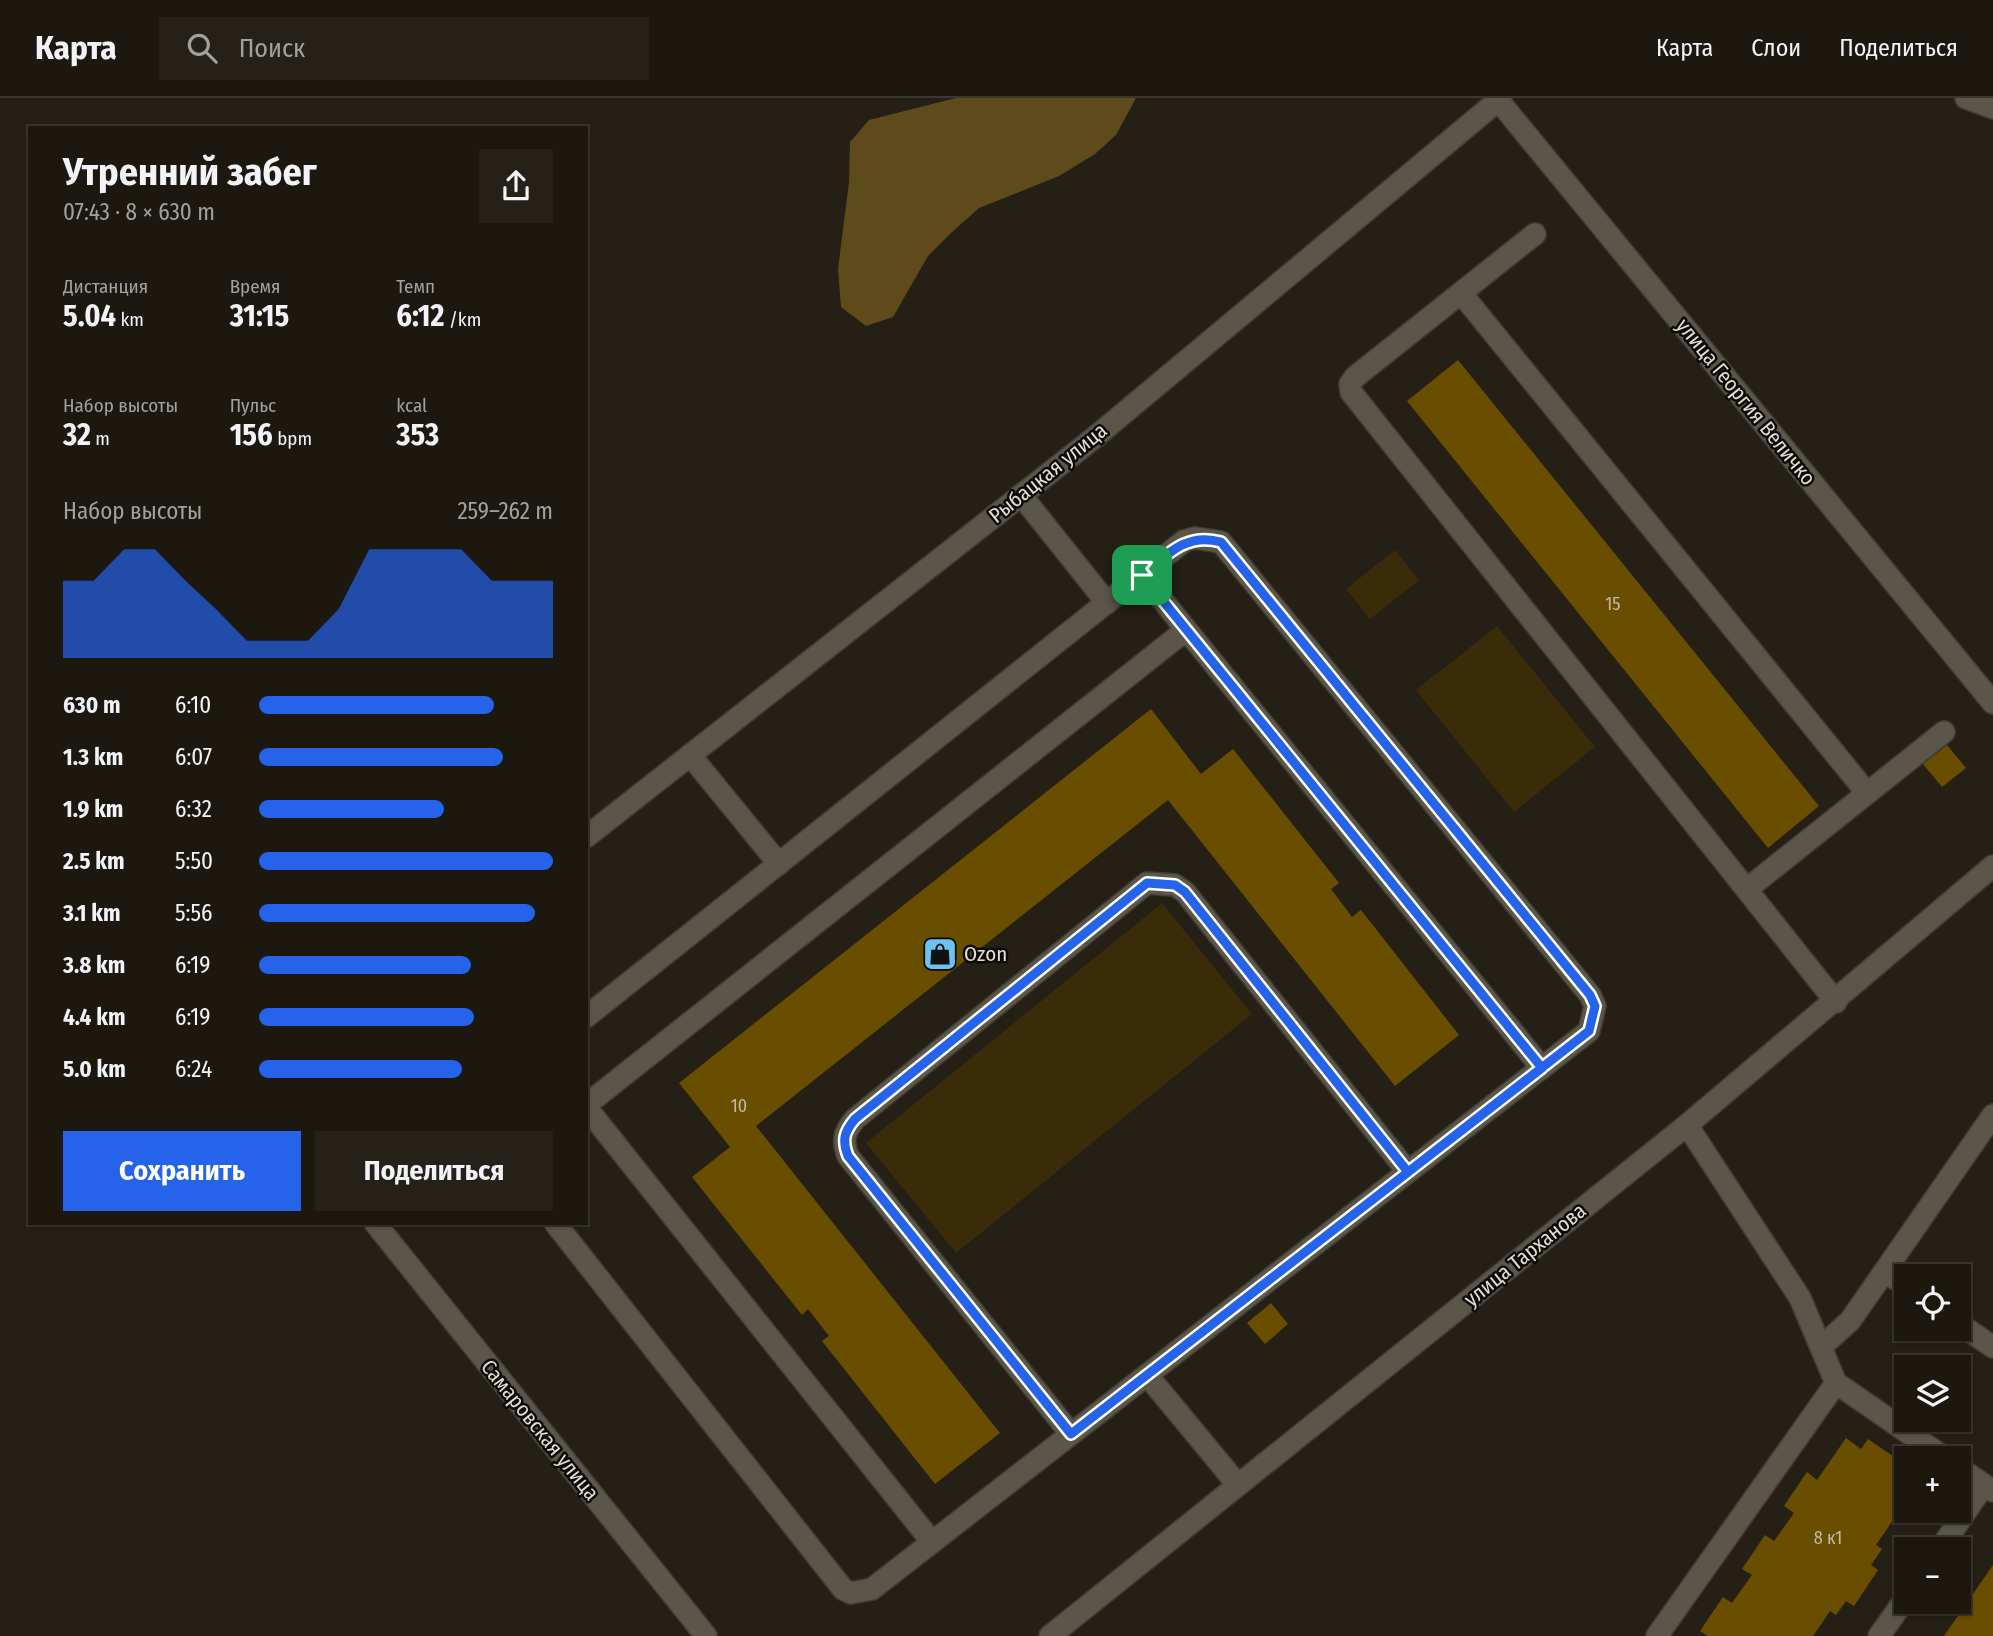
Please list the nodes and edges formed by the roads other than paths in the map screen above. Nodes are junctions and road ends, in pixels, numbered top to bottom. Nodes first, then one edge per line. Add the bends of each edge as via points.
1 (1966, 98) edge
2 (1500, 99) edge
3 (1993, 108) edge
4 (1535, 234) dead end
5 (1461, 293) junction
6 (1021, 495) junction
7 (1142, 575) junction
8 (1107, 603) junction
9 (1186, 630) junction
10 (1993, 704) edge
11 (1944, 732) dead end
12 (690, 755) junction
13 (1867, 793) junction
14 (588, 835) edge
15 (779, 864) junction
16 (1993, 866) edge
17 (1747, 889) junction
18 (1836, 1002) junction
19 (588, 1015) edge
20 (1542, 1068) junction
21 (588, 1104) edge
22 (588, 1109) edge
23 (1993, 1115) edge
24 (1687, 1125) junction
25 (1408, 1172) junction
26 (376, 1225) edge
27 (557, 1225) edge
28 (1885, 1272) junction
29 (1894, 1278) edge
30 (1971, 1332) edge
31 (1822, 1346) junction
32 (1993, 1347) edge
33 (1147, 1375) junction
34 (1836, 1382) junction
35 (1071, 1434) junction
36 (1928, 1446) edge
37 (1971, 1476) edge
38 (1238, 1485) junction
39 (1989, 1488) edge
40 (1950, 1537) edge
41 (932, 1542) junction
42 (1895, 1614) edge
43 (706, 1636) edge
44 (1050, 1636) edge
45 (1657, 1636) edge
46 (1879, 1636) edge

1 - 3 street
2 - 6 street, Рыбацкая улица
2 - 10 street, улица Георгия Величко
4 - 5 street
5 - 13 street
5 - 17 street via 1355,377 1351,392
6 - 8 street
6 - 12 street, Рыбацкая улица
7 - 8 street
7 - 9 street
7 - 20 street via 1184,541 1221,542 1590,995 1595,1006 1589,1031
8 - 15 street
9 - 20 street
9 - 21 street
11 - 13 street
12 - 14 street, Рыбацкая улица
12 - 15 street
13 - 17 street
15 - 19 street
16 - 18 street, улица Тарханова
17 - 18 street
18 - 24 street, улица Тарханова
20 - 25 street
22 - 41 street
23 - 28 street
24 - 31 street via 1800,1298
24 - 38 street, улица Тарханова
25 - 33 street
25 - 35 street via 1185,892 1175,885 1147,883 855,1119 845,1131 843,1143 848,1156
26 - 43 street, Самаровская улица
27 - 41 street via 843,1589 851,1593 872,1589
28 - 29 street
28 - 31 street via 1850,1321
30 - 32 street
31 - 34 street
33 - 35 street
33 - 38 street
34 - 36 street
34 - 45 street
35 - 41 street
37 - 39 street
38 - 44 street, улица Тарханова
39 - 40 street
42 - 46 street

